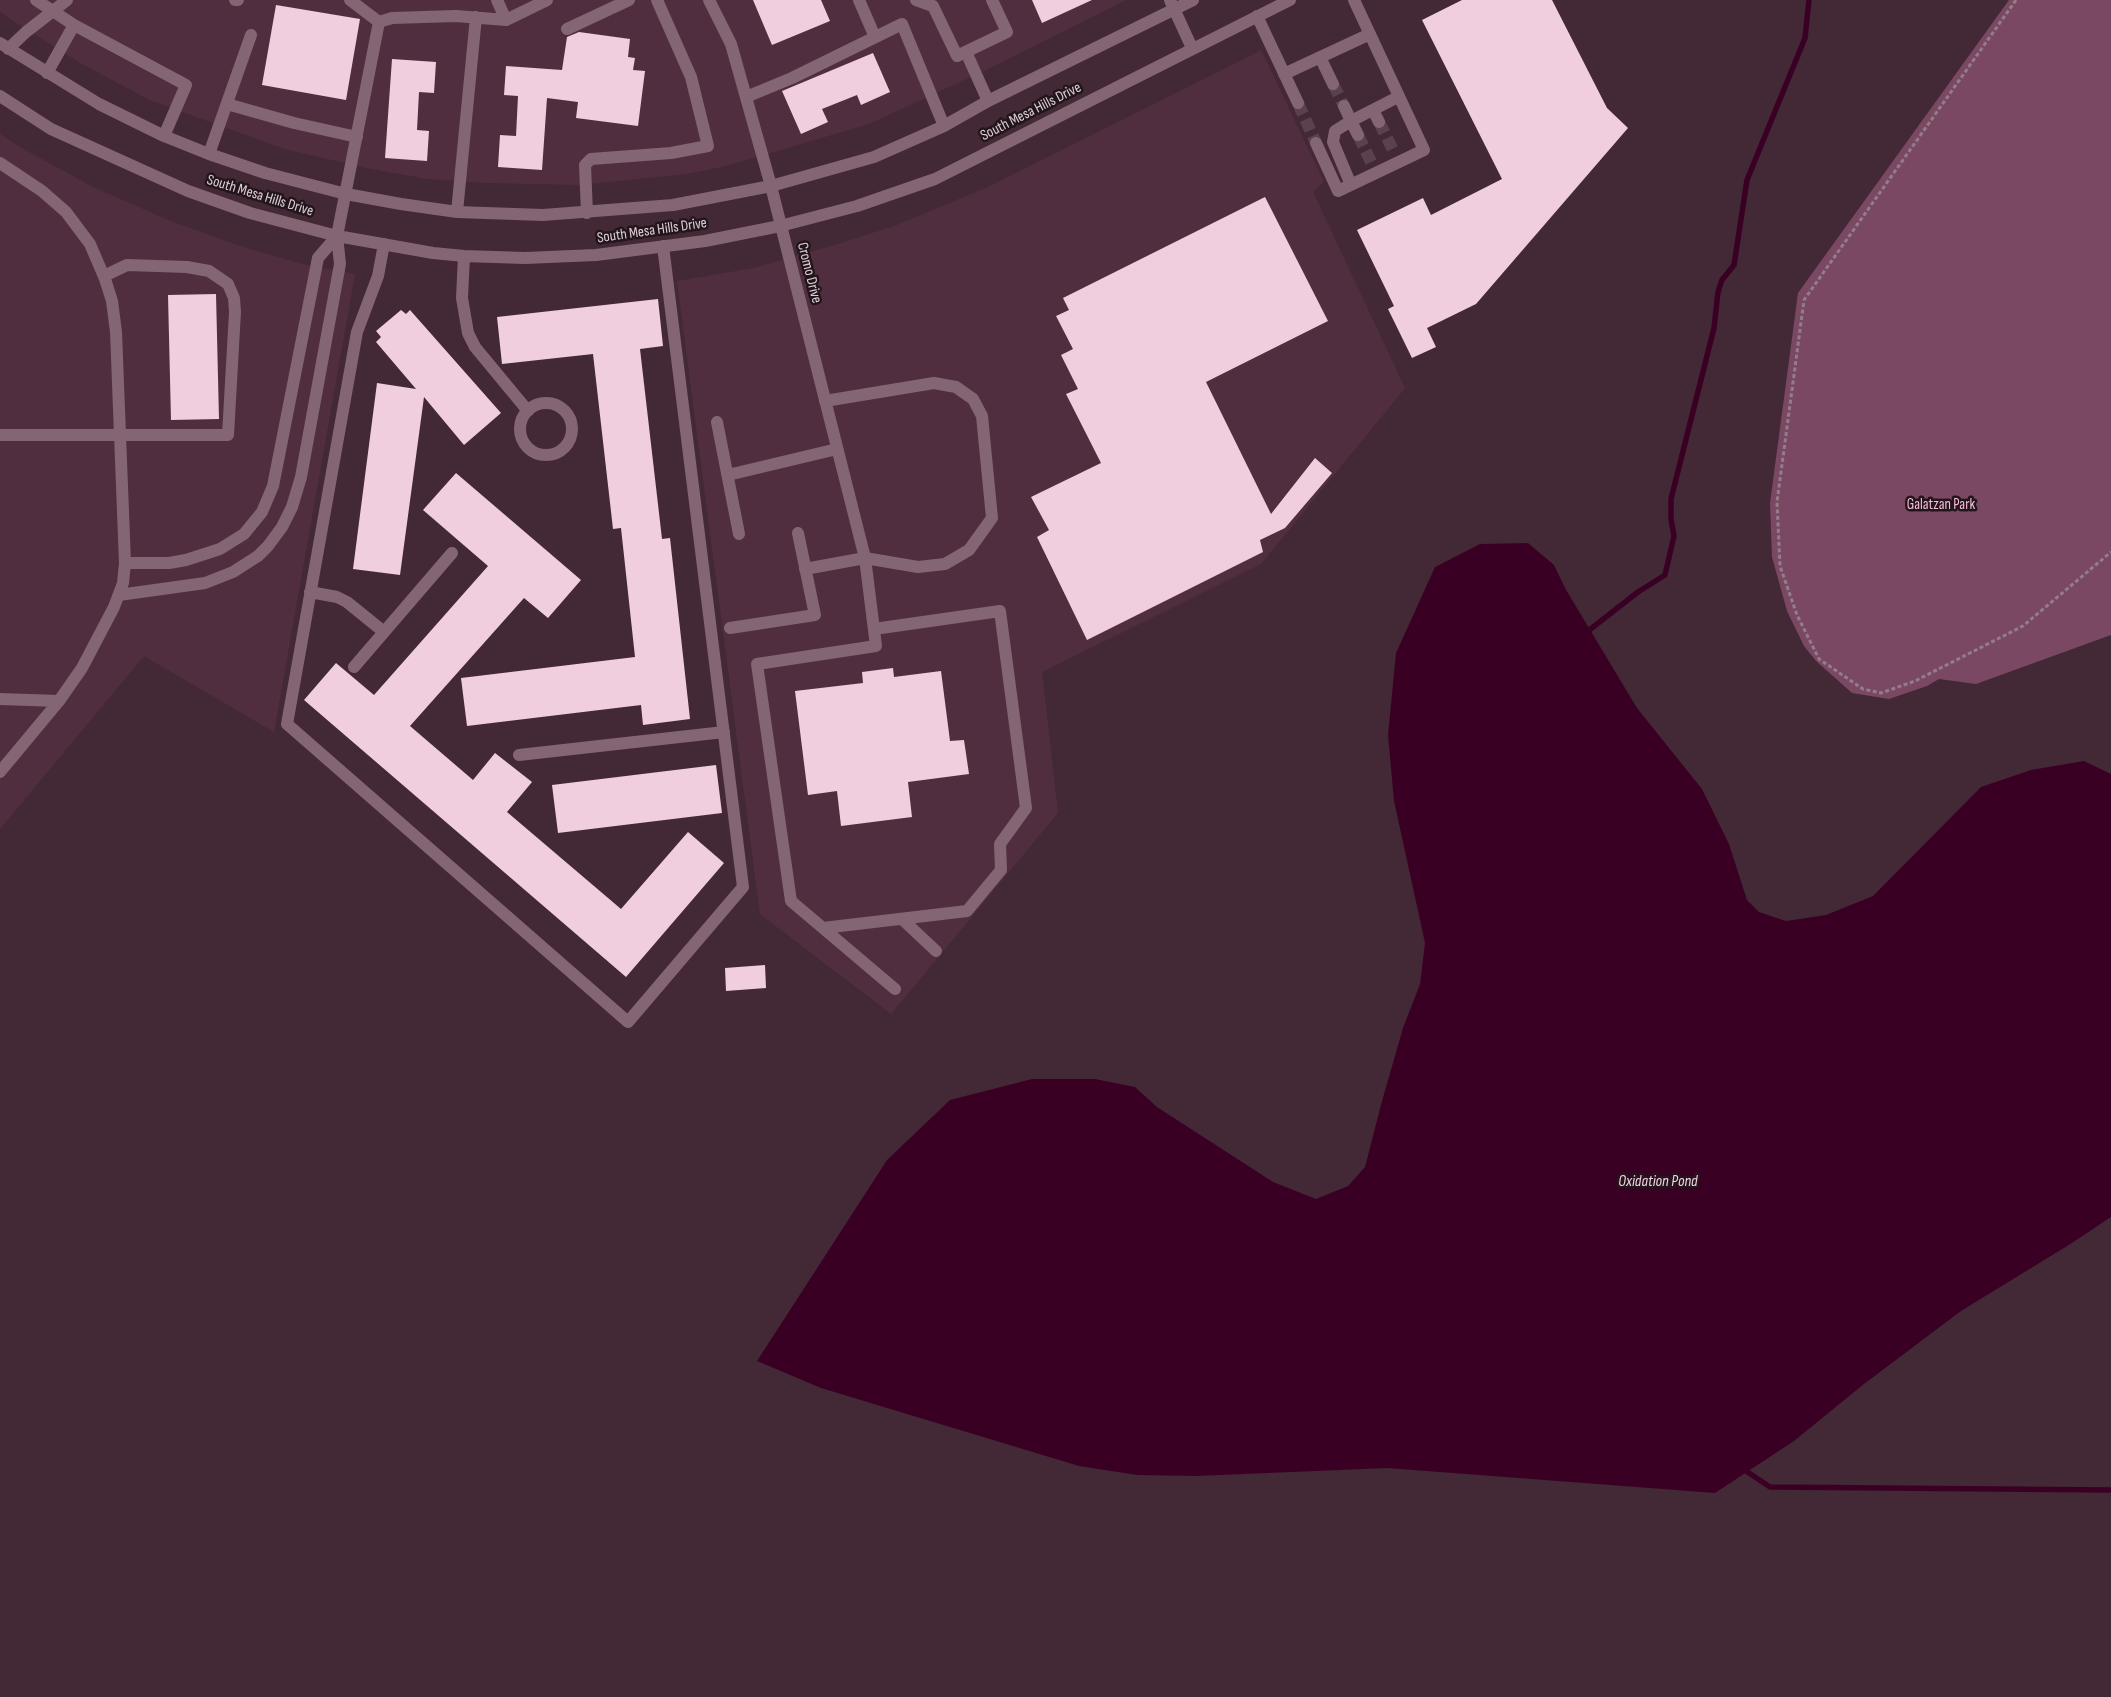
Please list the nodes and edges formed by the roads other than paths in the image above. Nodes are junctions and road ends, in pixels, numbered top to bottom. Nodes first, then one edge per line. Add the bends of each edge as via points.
1 (36, 0) edge
2 (67, 0) edge
3 (350, 0) edge
4 (497, 0) edge
5 (547, 0) edge
6 (629, 0) edge
7 (657, 0) edge
8 (709, 0) edge
9 (859, 0) edge
10 (916, 0) edge
11 (992, 0) edge
12 (1193, 0) edge
13 (1290, 0) edge
14 (1354, 0) edge
15 (1172, 5) edge
16 (53, 12) junction
17 (1257, 16) junction
18 (476, 17) junction
19 (506, 20) junction
20 (379, 22) junction
21 (74, 25) junction
22 (567, 29) dead end
23 (1370, 34) junction
24 (252, 35) dead end
25 (875, 37) junction
26 (4, 46) edge
27 (1192, 48) junction
28 (966, 52) junction
29 (1320, 57) junction
30 (47, 73) junction
31 (1284, 74) junction
32 (1333, 84) tunnel mouth
33 (0, 96) edge
34 (746, 97) junction
35 (1398, 98) junction
36 (988, 101) junction
37 (227, 104) junction
38 (1298, 104) tunnel mouth
39 (1344, 106) tunnel mouth
40 (1351, 121) junction
41 (944, 126) junction
42 (1358, 135) tunnel mouth
43 (164, 136) junction
44 (357, 137) junction
45 (1316, 143) tunnel mouth
46 (209, 154) junction
47 (0, 163) edge
48 (1351, 185) junction
49 (771, 186) junction
50 (346, 194) junction
51 (457, 212) junction
52 (587, 213) junction
53 (780, 226) junction
54 (337, 236) junction
55 (384, 244) junction
56 (663, 246) junction
57 (464, 256) junction
58 (104, 276) junction
59 (825, 401) junction
60 (528, 411) junction
61 (717, 422) dead end
62 (0, 435) edge
63 (121, 436) junction
64 (837, 449) junction
65 (728, 475) junction
66 (798, 533) dead end
67 (740, 534) dead end
68 (452, 553) dead end
69 (864, 558) junction
70 (125, 563) junction
71 (805, 569) junction
72 (310, 592) junction
73 (119, 595) junction
74 (730, 628) dead end
75 (874, 629) junction
76 (384, 632) junction
77 (354, 667) dead end
78 (0, 699) edge
79 (59, 701) junction
80 (724, 732) junction
81 (520, 755) dead end
82 (0, 772) edge
83 (902, 919) junction
84 (822, 928) junction
85 (936, 951) dead end
86 (895, 989) dead end

1 - 16 street
2 - 16 street
3 - 20 street
4 - 19 street
5 - 19 street
6 - 22 street
7 - 52 street via 690,77 708,146 671,153 591,159 585,165
8 - 34 street, Cromo Drive via 731,44
9 - 25 street
10 - 28 street via 933,6 957,56
11 - 28 street via 1007,32
12 - 15 street, South Mesa Hills Drive
13 - 17 street, South Mesa Hills Drive
14 - 23 street
15 - 27 street
15 - 36 street, South Mesa Hills Drive
16 - 21 street
16 - 26 street
17 - 27 street, South Mesa Hills Drive
17 - 31 street
18 - 19 street
18 - 20 street via 392,18
18 - 51 street
20 - 44 street
21 - 30 street
21 - 43 street via 186,85
23 - 29 street
23 - 35 street
24 - 37 street
25 - 34 street
25 - 41 street via 902,24
26 - 30 street, South Mesa Hills Drive
27 - 53 street, South Mesa Hills Drive via 935,179 857,206
28 - 36 street
29 - 31 street
29 - 32 street
30 - 43 street, South Mesa Hills Drive via 99,104
31 - 38 street
33 - 54 street, South Mesa Hills Drive via 51,129 188,191 250,213
34 - 49 street, Cromo Drive
35 - 40 street via 1376,116
35 - 48 street via 1424,150 1375,168
36 - 41 street, South Mesa Hills Drive
37 - 44 street
37 - 46 street
39 - 40 street
40 - 42 street
40 - 48 street via 1335,131 1333,142
41 - 49 street, South Mesa Hills Drive via 874,157
43 - 46 street, South Mesa Hills Drive
44 - 50 street
45 - 48 street via 1338,191
46 - 50 street, South Mesa Hills Drive via 265,173
47 - 58 street via 42,191 66,212 90,244
49 - 52 street, South Mesa Hills Drive via 673,205
49 - 53 street, Cromo Drive
50 - 51 street, South Mesa Hills Drive
50 - 54 street
51 - 52 street, South Mesa Hills Drive
53 - 56 street, South Mesa Hills Drive
53 - 59 street, Cromo Drive
54 - 55 street, South Mesa Hills Drive
54 - 70 street via 318,258 273,486 262,512 244,534 220,549 169,564
54 - 73 street via 340,264 301,478 282,527 258,556 219,578 205,583
55 - 57 street, South Mesa Hills Drive
55 - 72 street via 378,276 357,332
56 - 57 street, South Mesa Hills Drive via 596,255
56 - 80 street
57 - 60 street via 462,298 468,333 475,347
58 - 63 street via 112,301 116,332
58 - 63 street via 133,264 209,271 231,290 235,304 228,435
59 - 64 street, Cromo Drive
59 - 69 street via 934,383 956,387 973,399 982,416 992,518 970,550 945,564 918,567
60 - 60 street via 520,425 522,441 528,448 542,455 564,448 572,432 567,414 553,404 535,406
61 - 65 street
62 - 63 street
63 - 70 street
64 - 65 street
64 - 69 street, Cromo Drive
65 - 67 street
66 - 71 street
68 - 76 street
69 - 71 street
69 - 75 street, Cromo Drive
70 - 73 street
71 - 74 street via 815,615
72 - 76 street via 338,597
72 - 80 street via 286,724 628,1022 743,887
73 - 79 street via 94,648
75 - 83 street via 1000,611 1026,808 1000,844 1001,870 967,911
75 - 84 street via 876,646 757,664 791,901
76 - 77 street
78 - 79 street
79 - 82 street
80 - 81 street
83 - 84 street
83 - 85 street
84 - 86 street

